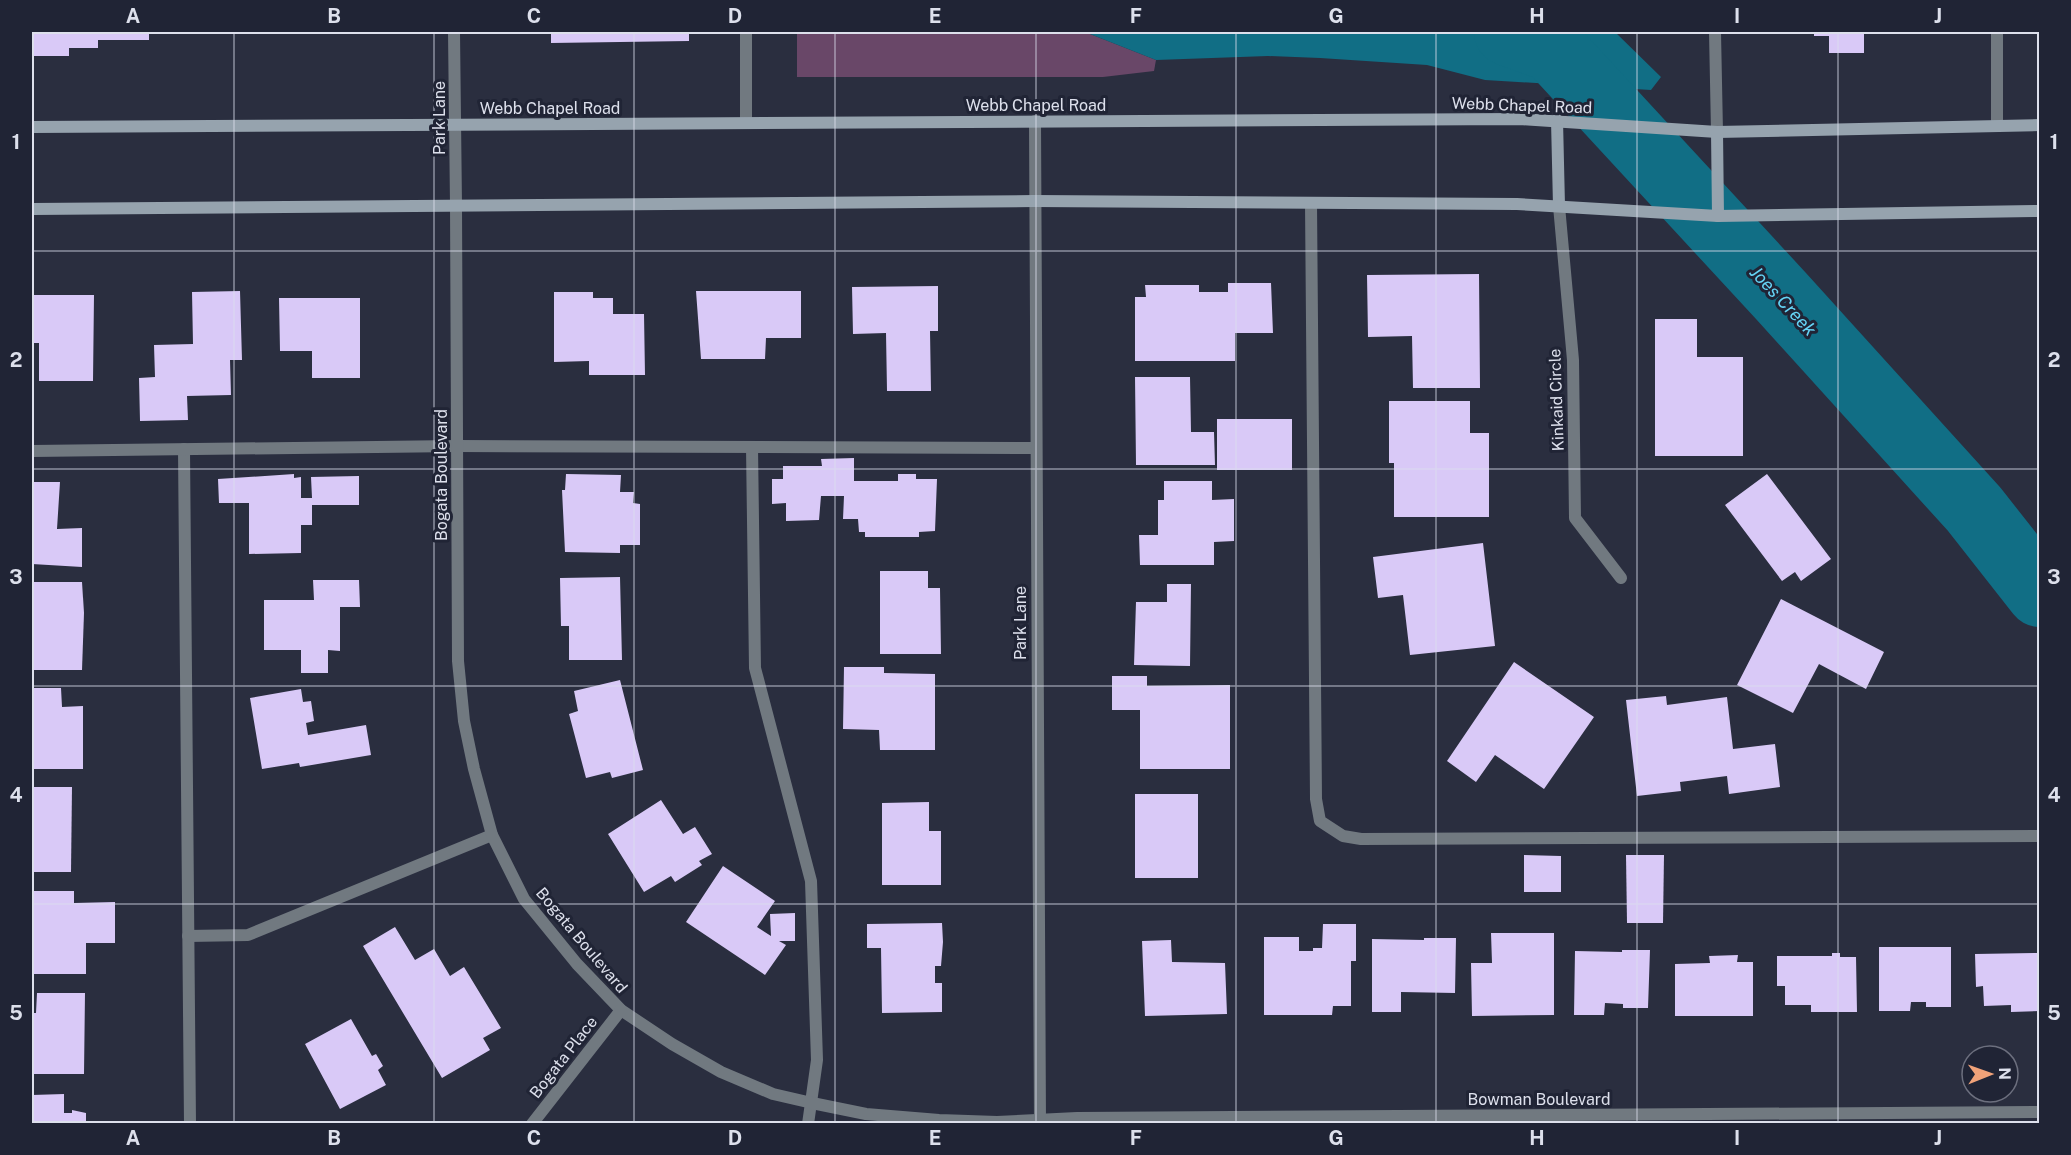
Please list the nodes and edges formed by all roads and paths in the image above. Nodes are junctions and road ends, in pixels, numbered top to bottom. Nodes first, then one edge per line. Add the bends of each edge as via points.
1 (454, 32) edge
2 (746, 32) edge
3 (1715, 32) edge
4 (1997, 32) edge
5 (1557, 120) junction
6 (1035, 122) junction
7 (746, 123) junction
8 (455, 125) junction
9 (2040, 125) edge
10 (1997, 126) junction
11 (32, 127) edge
12 (1717, 132) junction
13 (1034, 201) junction
14 (1311, 203) junction
15 (456, 205) junction
16 (1559, 206) junction
17 (32, 210) edge
18 (2040, 211) edge
19 (1718, 216) junction
20 (457, 446) junction
21 (752, 447) junction
22 (1036, 448) junction
23 (184, 449) junction
24 (32, 451) edge
25 (1621, 578) dead end
26 (492, 835) junction
27 (2040, 836) edge
28 (188, 936) junction
29 (621, 1010) junction
30 (812, 1103) junction
31 (2040, 1112) edge
32 (1609, 1119) edge
33 (1040, 1122) edge
34 (190, 1124) edge
35 (532, 1124) edge
36 (808, 1124) edge

1 - 8 street, Park Lane
2 - 7 street
3 - 12 street
4 - 10 street
5 - 6 main road, Webb Chapel Road
5 - 12 main road, Webb Chapel Road
5 - 16 main road
6 - 7 main road, Webb Chapel Road
6 - 13 street, Park Lane
7 - 8 main road, Webb Chapel Road
8 - 11 main road, Webb Chapel Road
8 - 15 street, Park Lane
9 - 10 main road, Webb Chapel Road
10 - 12 main road, Webb Chapel Road
12 - 19 main road
13 - 14 main road
13 - 15 main road
13 - 22 street, Park Lane
14 - 16 main road
14 - 27 street via 1316,799 1320,820 1343,836 1361,838
15 - 17 main road
15 - 20 street, Bogata Boulevard
16 - 19 main road
16 - 25 street, Kinkaid Circle via 1573,360 1575,518
18 - 19 main road
20 - 21 street
20 - 23 street
20 - 26 street, Bogata Boulevard via 458,661 468,740
21 - 22 street
21 - 30 street via 755,668 811,881 817,1060
22 - 33 street, Park Lane
23 - 24 street
23 - 28 street
26 - 28 street via 248,935
26 - 29 street, Bogata Boulevard via 524,899
28 - 34 street
29 - 30 street, Bogata Boulevard via 721,1072 773,1094
29 - 35 street, Bogata Place
30 - 33 street, Bogata Boulevard via 866,1114
30 - 36 street
31 - 32 street, Bowman Boulevard
32 - 33 street, Bowman Boulevard via 1089,1118

